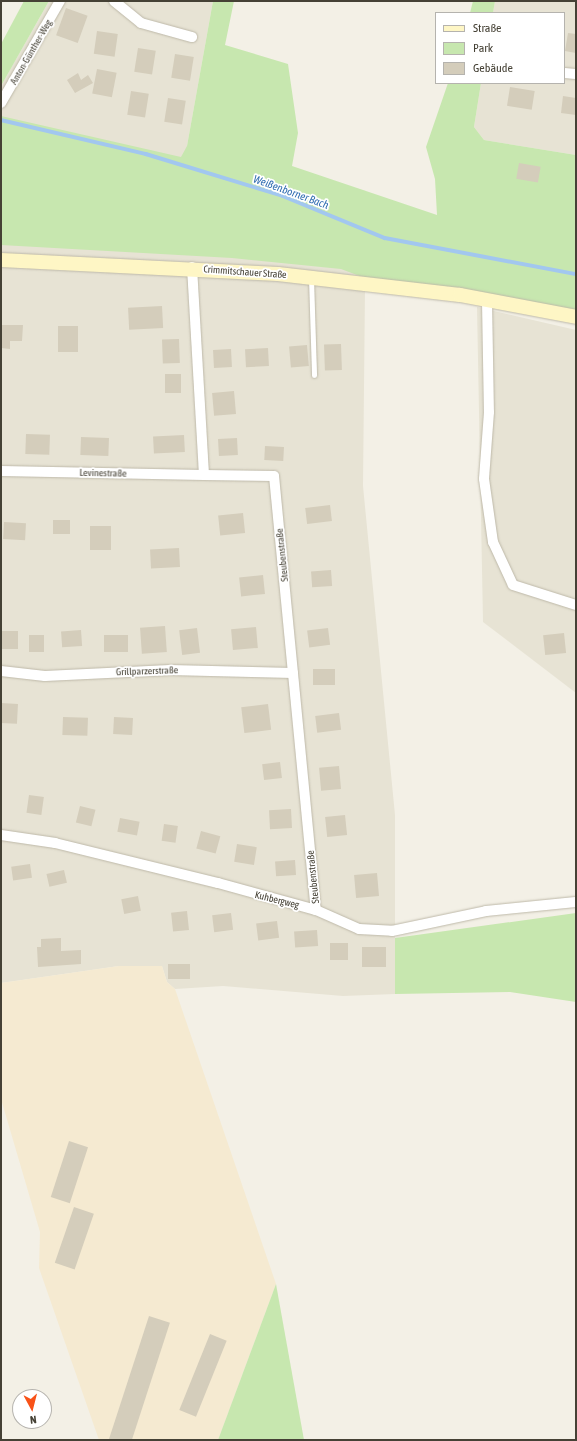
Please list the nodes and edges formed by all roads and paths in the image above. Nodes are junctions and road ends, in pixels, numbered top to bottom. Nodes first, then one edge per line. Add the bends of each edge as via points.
1 (60, 1) edge
2 (114, 1) edge
3 (192, 37) dead end
4 (565, 73) edge
5 (576, 74) edge
6 (1, 103) edge
7 (1, 260) edge
8 (192, 267) junction
9 (311, 278) junction
10 (487, 301) junction
11 (576, 317) edge
12 (314, 375) dead end
13 (1, 471) edge
14 (204, 475) junction
15 (576, 604) edge
16 (1, 671) edge
17 (293, 673) junction
18 (1, 835) edge
19 (576, 902) edge
20 (316, 910) junction

1 - 6 street, Anton-Günther-Weg
2 - 3 street via 141,23
4 - 5 street
7 - 8 main road, Crimmitschauer Straße
8 - 9 main road, Crimmitschauer Straße
8 - 14 street
9 - 10 main road, Crimmitschauer Straße
9 - 12 lane
10 - 11 main road, Crimmitschauer Straße
10 - 15 street via 488,412 484,479 494,542 513,585
13 - 14 street, Levinestraße
14 - 17 street, Steubenstraße via 274,476
16 - 17 street, Grillparzerstraße via 45,676 170,670
17 - 20 street, Steubenstraße
18 - 20 street, Kuhbergweg via 55,843
19 - 20 street, Kuhbergweg via 486,911 392,931 359,929

